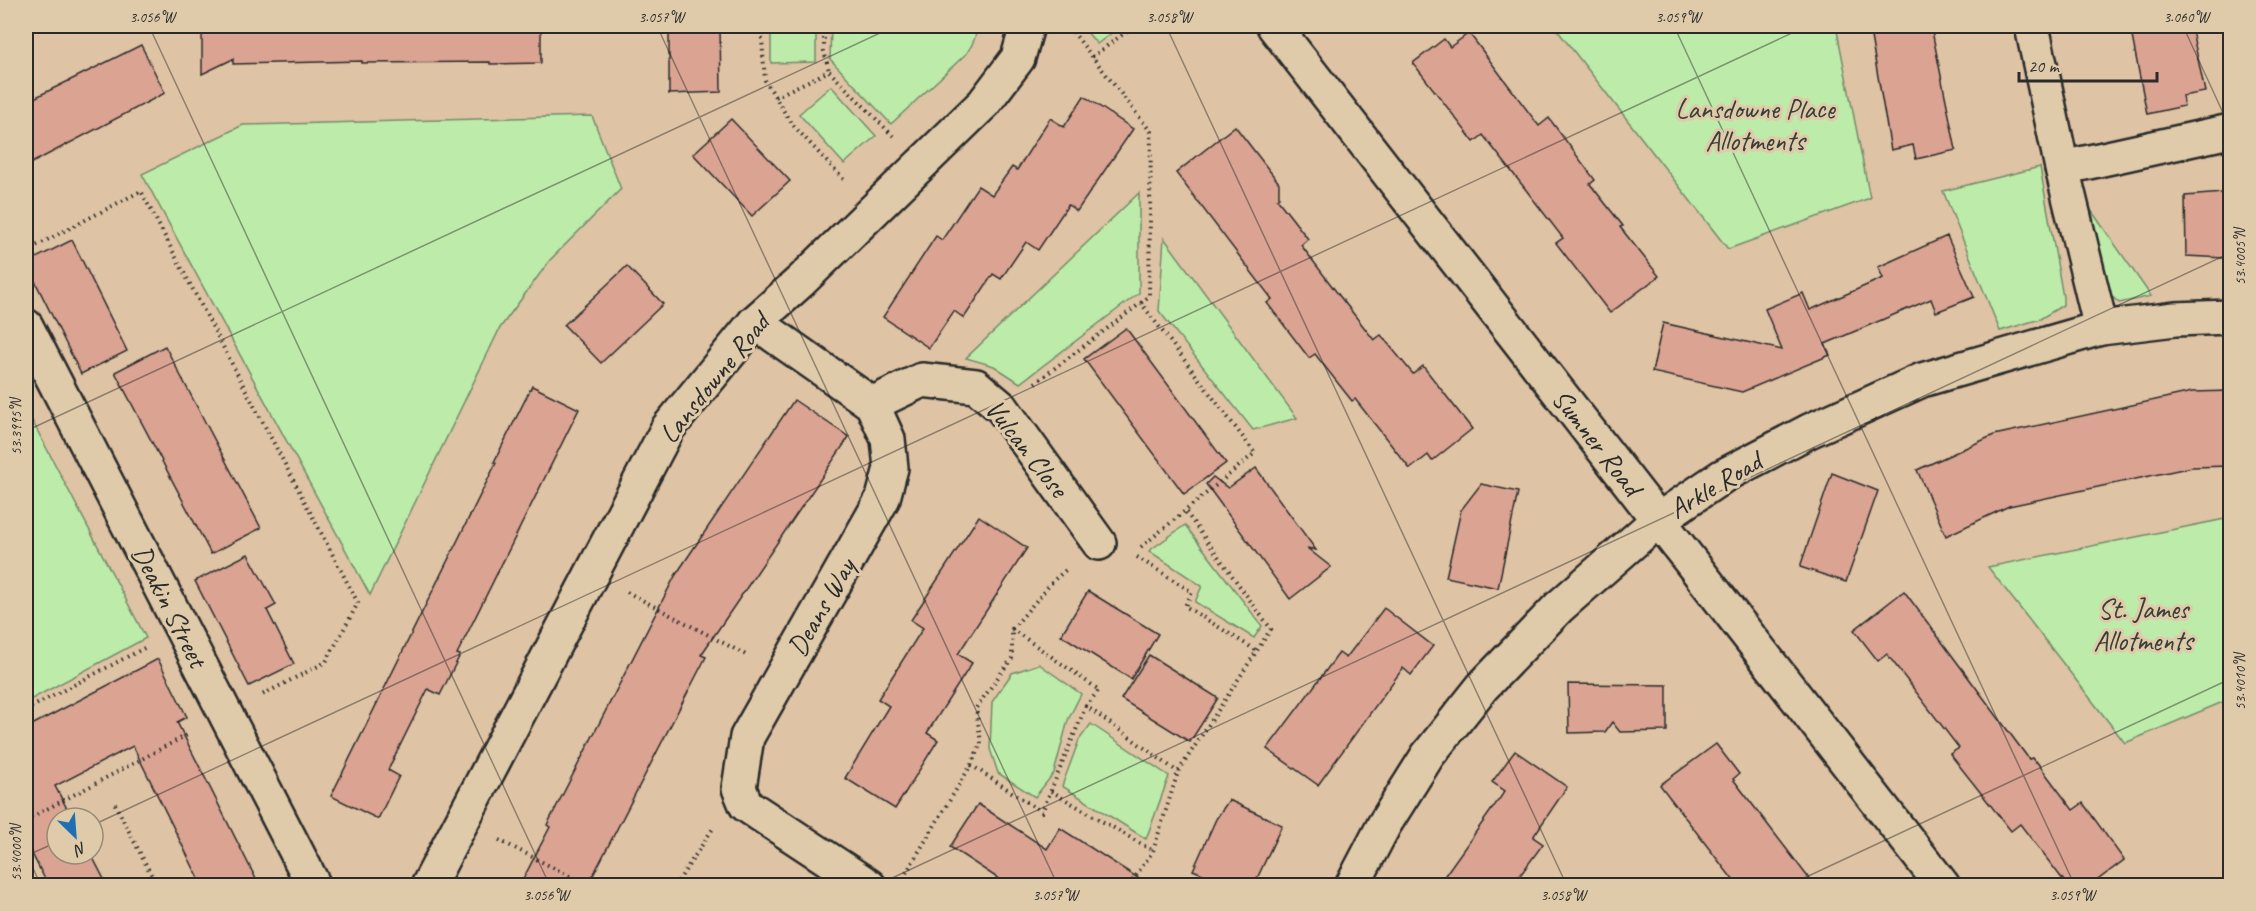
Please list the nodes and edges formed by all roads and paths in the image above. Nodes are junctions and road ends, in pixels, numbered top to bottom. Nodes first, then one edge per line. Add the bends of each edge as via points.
1 (761, 26) edge
2 (824, 26) edge
3 (1027, 26) edge
4 (1068, 26) edge
5 (1134, 26) edge
6 (1274, 26) edge
7 (2033, 31) dead end
8 (1092, 57) junction
9 (829, 70) junction
10 (775, 98) junction
11 (2230, 131) edge
12 (921, 165) junction
13 (2062, 168) junction
14 (874, 211) junction
15 (26, 251) edge
16 (1141, 303) junction
17 (2230, 317) edge
18 (755, 322) junction
19 (26, 326) edge
20 (2101, 328) junction
21 (872, 404) junction
22 (1002, 408) junction
23 (1185, 511) junction
24 (1658, 520) junction
25 (1099, 543) joint
26 (592, 573) junction
27 (182, 628) junction
28 (1012, 629) junction
29 (1257, 651) junction
30 (783, 675) junction
31 (1086, 706) junction
32 (26, 710) edge
33 (226, 714) junction
34 (971, 765) junction
35 (1178, 772) junction
36 (739, 788) junction
37 (1051, 791) junction
38 (115, 804) dead end
39 (26, 820) edge
40 (461, 822) junction
41 (1153, 850) junction
42 (905, 875) dead end
43 (157, 885) edge
44 (314, 885) edge
45 (428, 885) edge
46 (589, 885) edge
47 (675, 885) edge
48 (869, 885) edge
49 (1129, 885) edge
50 (1352, 885) edge
51 (1943, 885) edge

1 - 10 path via 765,80
2 - 9 path
3 - 12 street, Lansdowne Road via 1018,58 984,103
4 - 8 path
5 - 8 path
6 - 24 street, Sumner Road
7 - 13 street
8 - 16 path via 1151,132 1149,296
9 - 10 path
9 - 12 path
10 - 14 path via 791,123
11 - 13 street
12 - 14 street, Lansdowne Road
13 - 20 street
14 - 18 street, Lansdowne Road
15 - 33 path via 141,191 358,603 326,662
16 - 22 path
16 - 23 path via 1255,453
17 - 20 street, Arkle Road
18 - 21 street
18 - 26 street, Lansdowne Road via 668,428
19 - 27 street, Deakin Street
20 - 24 street, Arkle Road via 1922,381 1809,431 1723,476
21 - 22 street, Vulcan Close via 922,380 976,386
21 - 30 street, Deans Way via 888,439 891,468 883,498
22 - 25 street, Vulcan Close
23 - 29 path via 1271,629
23 - 29 path via 1132,554 1192,592 1185,606
24 - 50 street, Arkle Road via 1559,607 1483,686 1428,755
24 - 51 street, Sumner Road
25 - 28 path via 1054,580
26 - 30 path
26 - 40 street, Lansdowne Road
27 - 32 path
27 - 33 street, Deakin Street
28 - 31 path via 1099,690
28 - 34 path via 1012,657 976,708 981,743
29 - 35 path
30 - 36 street, Deans Way via 747,737
31 - 35 path
31 - 37 path
33 - 39 path
33 - 44 street, Deakin Street
34 - 37 path via 1042,812
34 - 42 path
35 - 41 path
36 - 47 path
36 - 48 street via 746,805
37 - 41 path
38 - 43 path
40 - 45 street, Lansdowne Road
40 - 46 path
41 - 49 path

